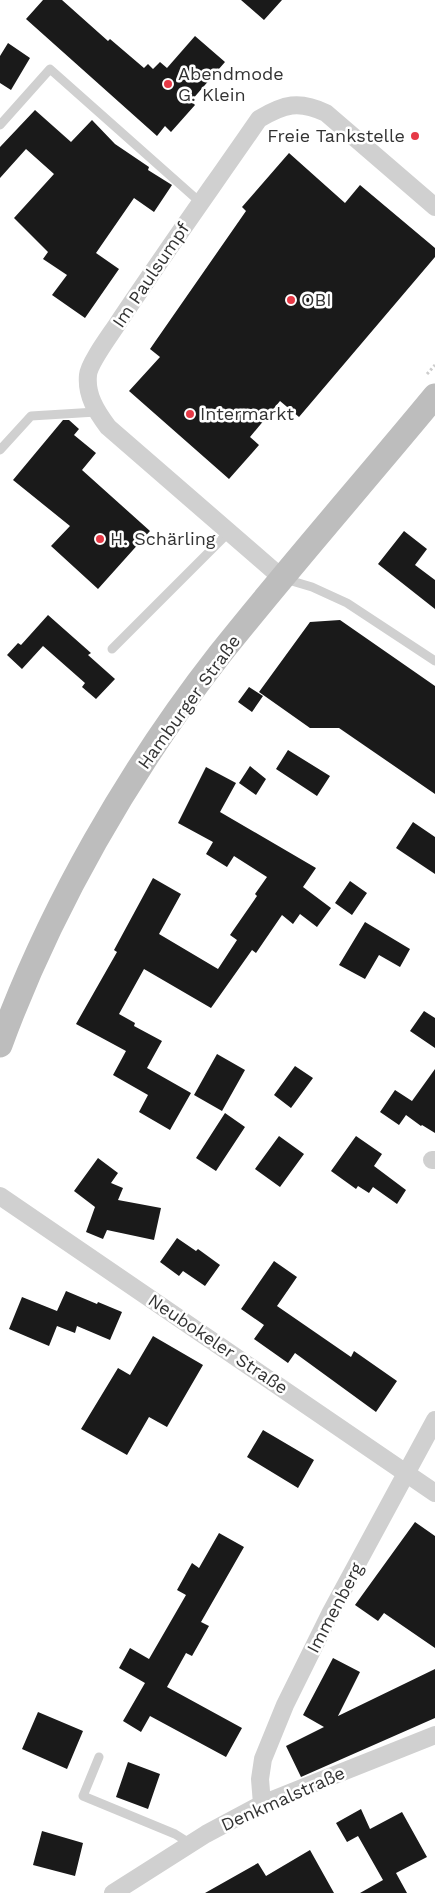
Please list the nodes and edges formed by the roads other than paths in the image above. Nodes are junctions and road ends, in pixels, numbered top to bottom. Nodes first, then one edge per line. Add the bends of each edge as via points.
1 (0, 125) edge
2 (201, 203) junction
3 (435, 207) edge
4 (435, 396) edge
5 (96, 412) junction
6 (0, 450) edge
7 (229, 532) junction
8 (282, 578) junction
9 (112, 648) dead end
10 (435, 661) edge
11 (1, 1040) edge
12 (0, 1196) edge
13 (435, 1420) edge
14 (407, 1473) junction
15 (435, 1492) edge
16 (435, 1735) edge
17 (99, 1757) dead end
18 (262, 1804) junction
19 (191, 1844) junction
20 (113, 1893) edge

1 - 2 lane via 50,68
2 - 3 street, Im Paulsumpf via 259,119 278,108 311,105 326,113
2 - 5 street, Im Paulsumpf via 96,356 88,374
4 - 8 street, Hamburger Straße
5 - 6 lane via 30,416
5 - 7 street, Im Paulsumpf via 108,427
7 - 8 street, Im Paulsumpf
7 - 9 lane
8 - 10 lane via 347,603
8 - 11 street, Hamburger Straße via 219,656 113,811 35,957
12 - 14 street, Neubokeler Straße
13 - 14 street, Immenberg
14 - 15 street, Neubokeler Straße
14 - 18 street, Immenberg via 331,1612 285,1705 263,1759 260,1779
16 - 18 street, Denkmalstraße
17 - 19 lane via 83,1796 176,1834
18 - 19 street, Denkmalstraße
19 - 20 street, Denkmalstraße

